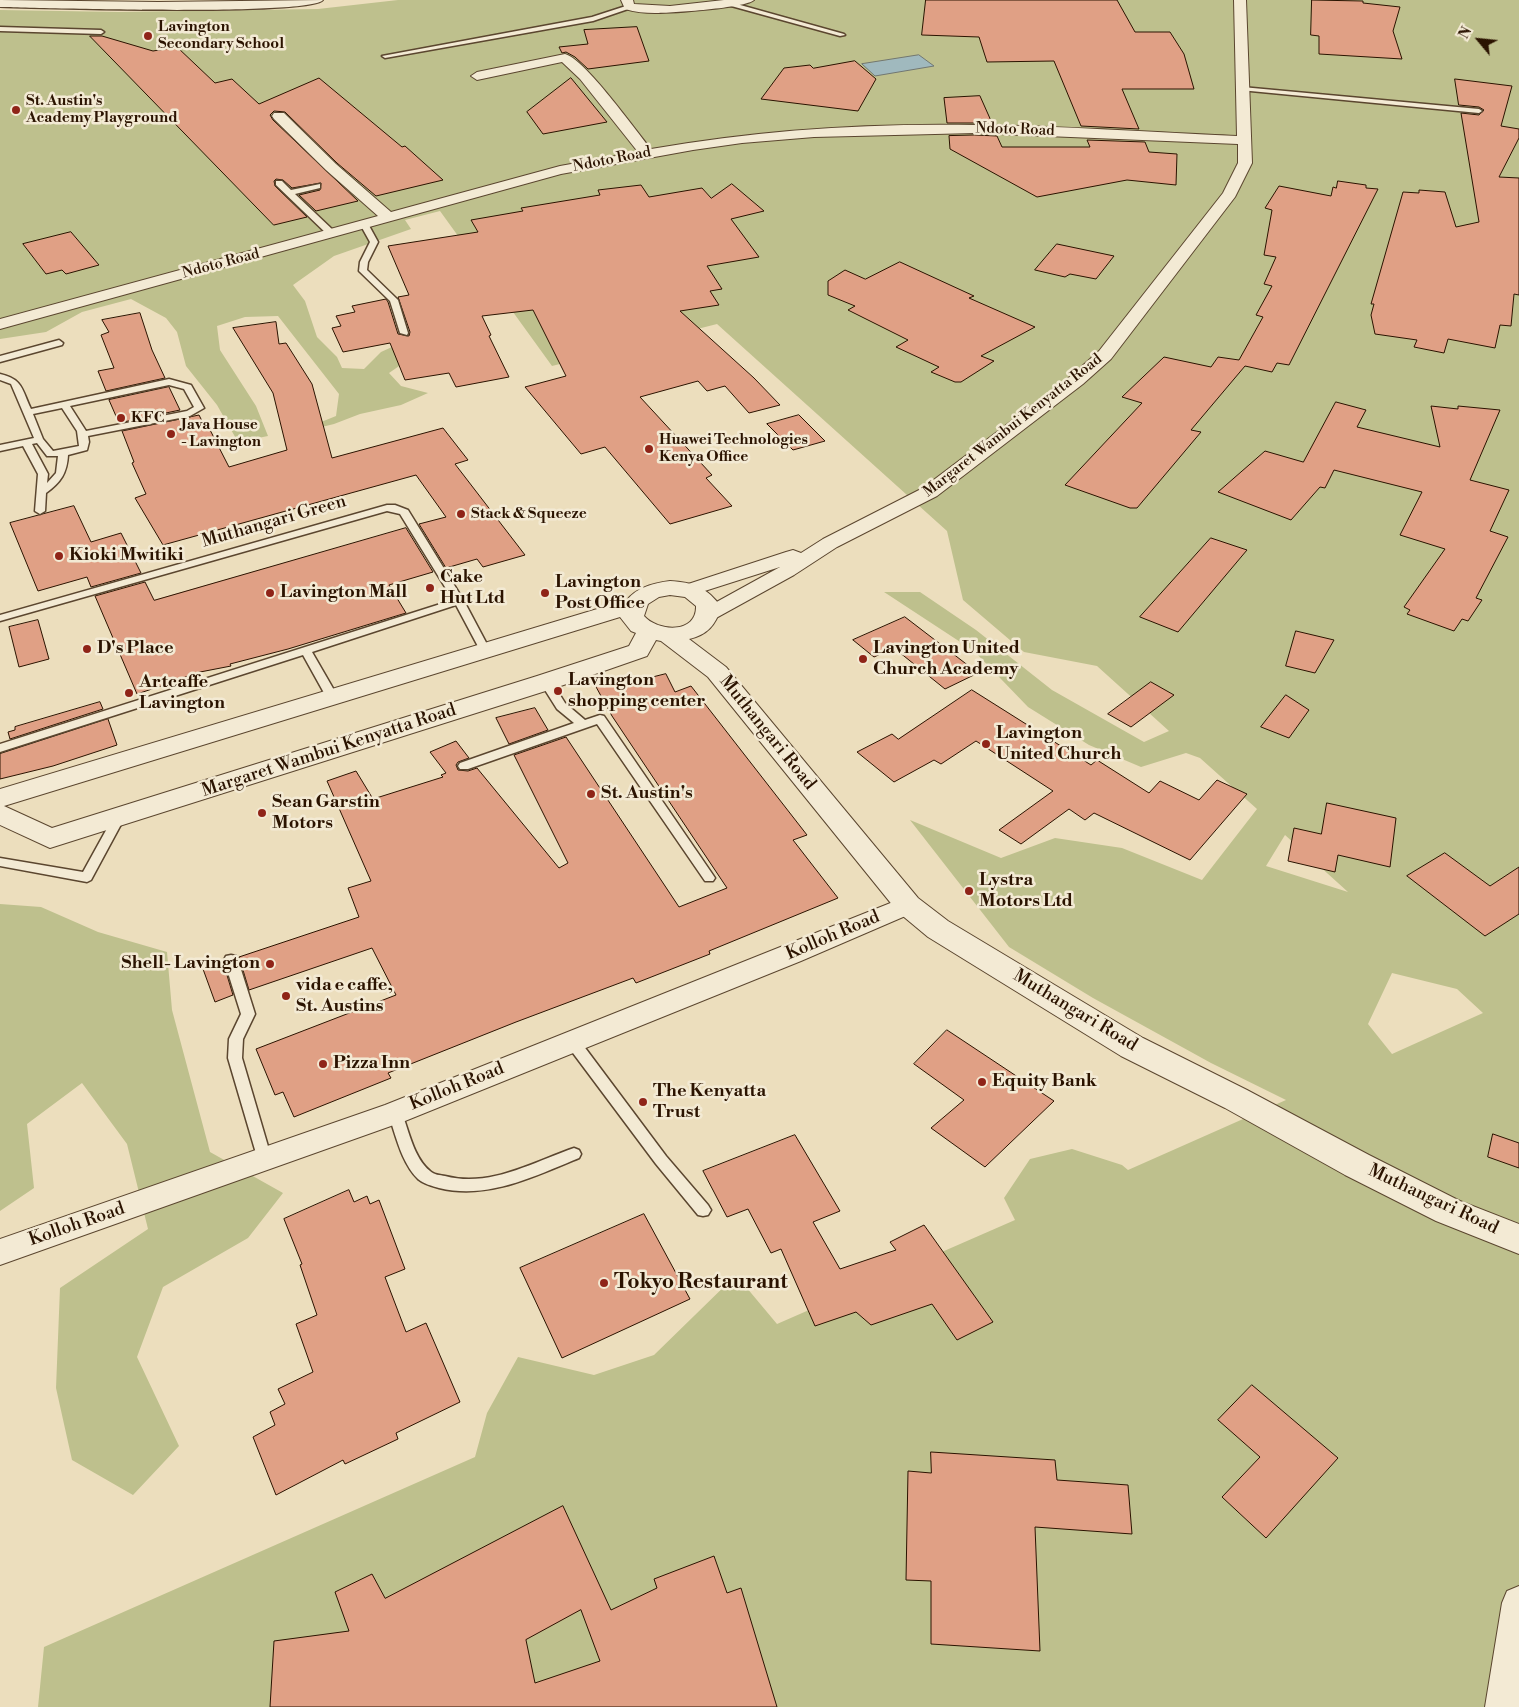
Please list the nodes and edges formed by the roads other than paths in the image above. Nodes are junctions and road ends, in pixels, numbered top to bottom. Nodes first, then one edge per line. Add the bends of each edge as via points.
1 (316, 0) edge
2 (748, 0) edge
3 (1240, 0) edge
4 (296, 1) edge
5 (57, 2) edge
6 (0, 3) edge
7 (628, 4) edge
8 (726, 4) junction
9 (0, 29) edge
10 (101, 32) dead end
11 (842, 35) dead end
12 (385, 56) dead end
13 (477, 76) dead end
14 (1242, 89) junction
15 (1479, 111) dead end
16 (279, 116) dead end
17 (1243, 140) junction
18 (646, 154) junction
19 (279, 183) dead end
20 (317, 186) dead end
21 (289, 192) junction
22 (388, 217) junction
23 (364, 224) junction
24 (331, 233) junction
25 (0, 324) edge
26 (404, 333) dead end
27 (59, 344) dead end
28 (0, 359) edge
29 (0, 377) edge
30 (64, 405) junction
31 (27, 413) junction
32 (83, 434) junction
33 (39, 440) junction
34 (26, 442) junction
35 (0, 448) edge
36 (63, 453) junction
37 (40, 493) junction
38 (40, 511) dead end
39 (830, 543) junction
40 (688, 590) junction
41 (459, 601) junction
42 (634, 605) junction
43 (0, 618) edge
44 (704, 621) junction
45 (659, 633) junction
46 (306, 650) junction
47 (485, 650) junction
48 (717, 672) junction
49 (546, 682) junction
50 (332, 697) junction
51 (583, 724) junction
52 (0, 748) edge
53 (464, 766) dead end
54 (0, 798) edge
55 (0, 814) edge
56 (119, 817) junction
57 (0, 862) edge
58 (709, 878) dead end
59 (908, 905) junction
60 (231, 960) dead end
61 (572, 1041) junction
62 (395, 1112) junction
63 (574, 1154) dead end
64 (265, 1160) junction
65 (703, 1210) dead end
66 (1519, 1238) edge
67 (0, 1252) edge
68 (1519, 1603) edge
69 (1503, 1707) edge

1 - 4 street
2 - 8 street
3 - 14 street, Margaret Wambui Kenyatta Road
4 - 5 street via 244,5
5 - 6 street
7 - 8 street via 645,10
7 - 12 lane via 584,21
8 - 11 lane
9 - 10 lane
13 - 18 street via 565,58 585,76
14 - 15 lane
14 - 17 street, Margaret Wambui Kenyatta Road
16 - 22 street
17 - 18 street, Ndoto Road via 975,128 742,139
17 - 39 street, Margaret Wambui Kenyatta Road via 1245,163 1230,194 1105,355 930,492
18 - 22 street, Ndoto Road via 560,170
19 - 21 lane
20 - 21 lane
21 - 24 lane
22 - 23 street, Ndoto Road
23 - 24 street, Ndoto Road
23 - 26 lane via 373,244 363,263 363,271 394,300
24 - 25 street, Ndoto Road
27 - 28 lane
29 - 31 lane via 15,383
30 - 31 lane
30 - 32 lane
30 - 32 lane via 169,382 188,387 199,408 190,413
31 - 33 lane
32 - 36 lane via 84,448
33 - 34 lane
33 - 36 lane via 50,454
34 - 35 lane
34 - 37 lane via 43,474
36 - 37 lane via 63,470
37 - 38 lane
39 - 40 street, Margaret Wambui Kenyatta Road
39 - 44 street, Margaret Wambui Kenyatta Road
40 - 42 street via 661,589 644,595
40 - 44 street via 705,600 709,607
41 - 43 lane, Muthangari Green via 404,512 388,508
41 - 46 lane
41 - 47 lane, Muthangari Green
42 - 45 street via 632,617 636,623
42 - 47 street
44 - 45 street via 685,633
44 - 48 street, Muthangari Road
45 - 48 street, Muthangari Road
45 - 49 street, Margaret Wambui Kenyatta Road via 638,651
46 - 50 lane
46 - 52 lane
47 - 50 street
48 - 59 street, Muthangari Road
49 - 51 lane via 561,706
49 - 56 street, Margaret Wambui Kenyatta Road
50 - 54 street
51 - 53 lane
51 - 58 lane via 600,719
55 - 56 street, Margaret Wambui Kenyatta Road via 50,838
56 - 57 lane via 87,877
59 - 61 street, Kolloh Road
59 - 66 street, Muthangari Road via 964,946 1132,1047 1440,1206
60 - 64 lane via 248,1014 236,1039 234,1058
61 - 62 street, Kolloh Road
61 - 65 lane via 661,1160
62 - 63 lane via 413,1162 426,1177 449,1186 477,1186
62 - 64 street, Kolloh Road
64 - 67 street, Kolloh Road
68 - 69 street

